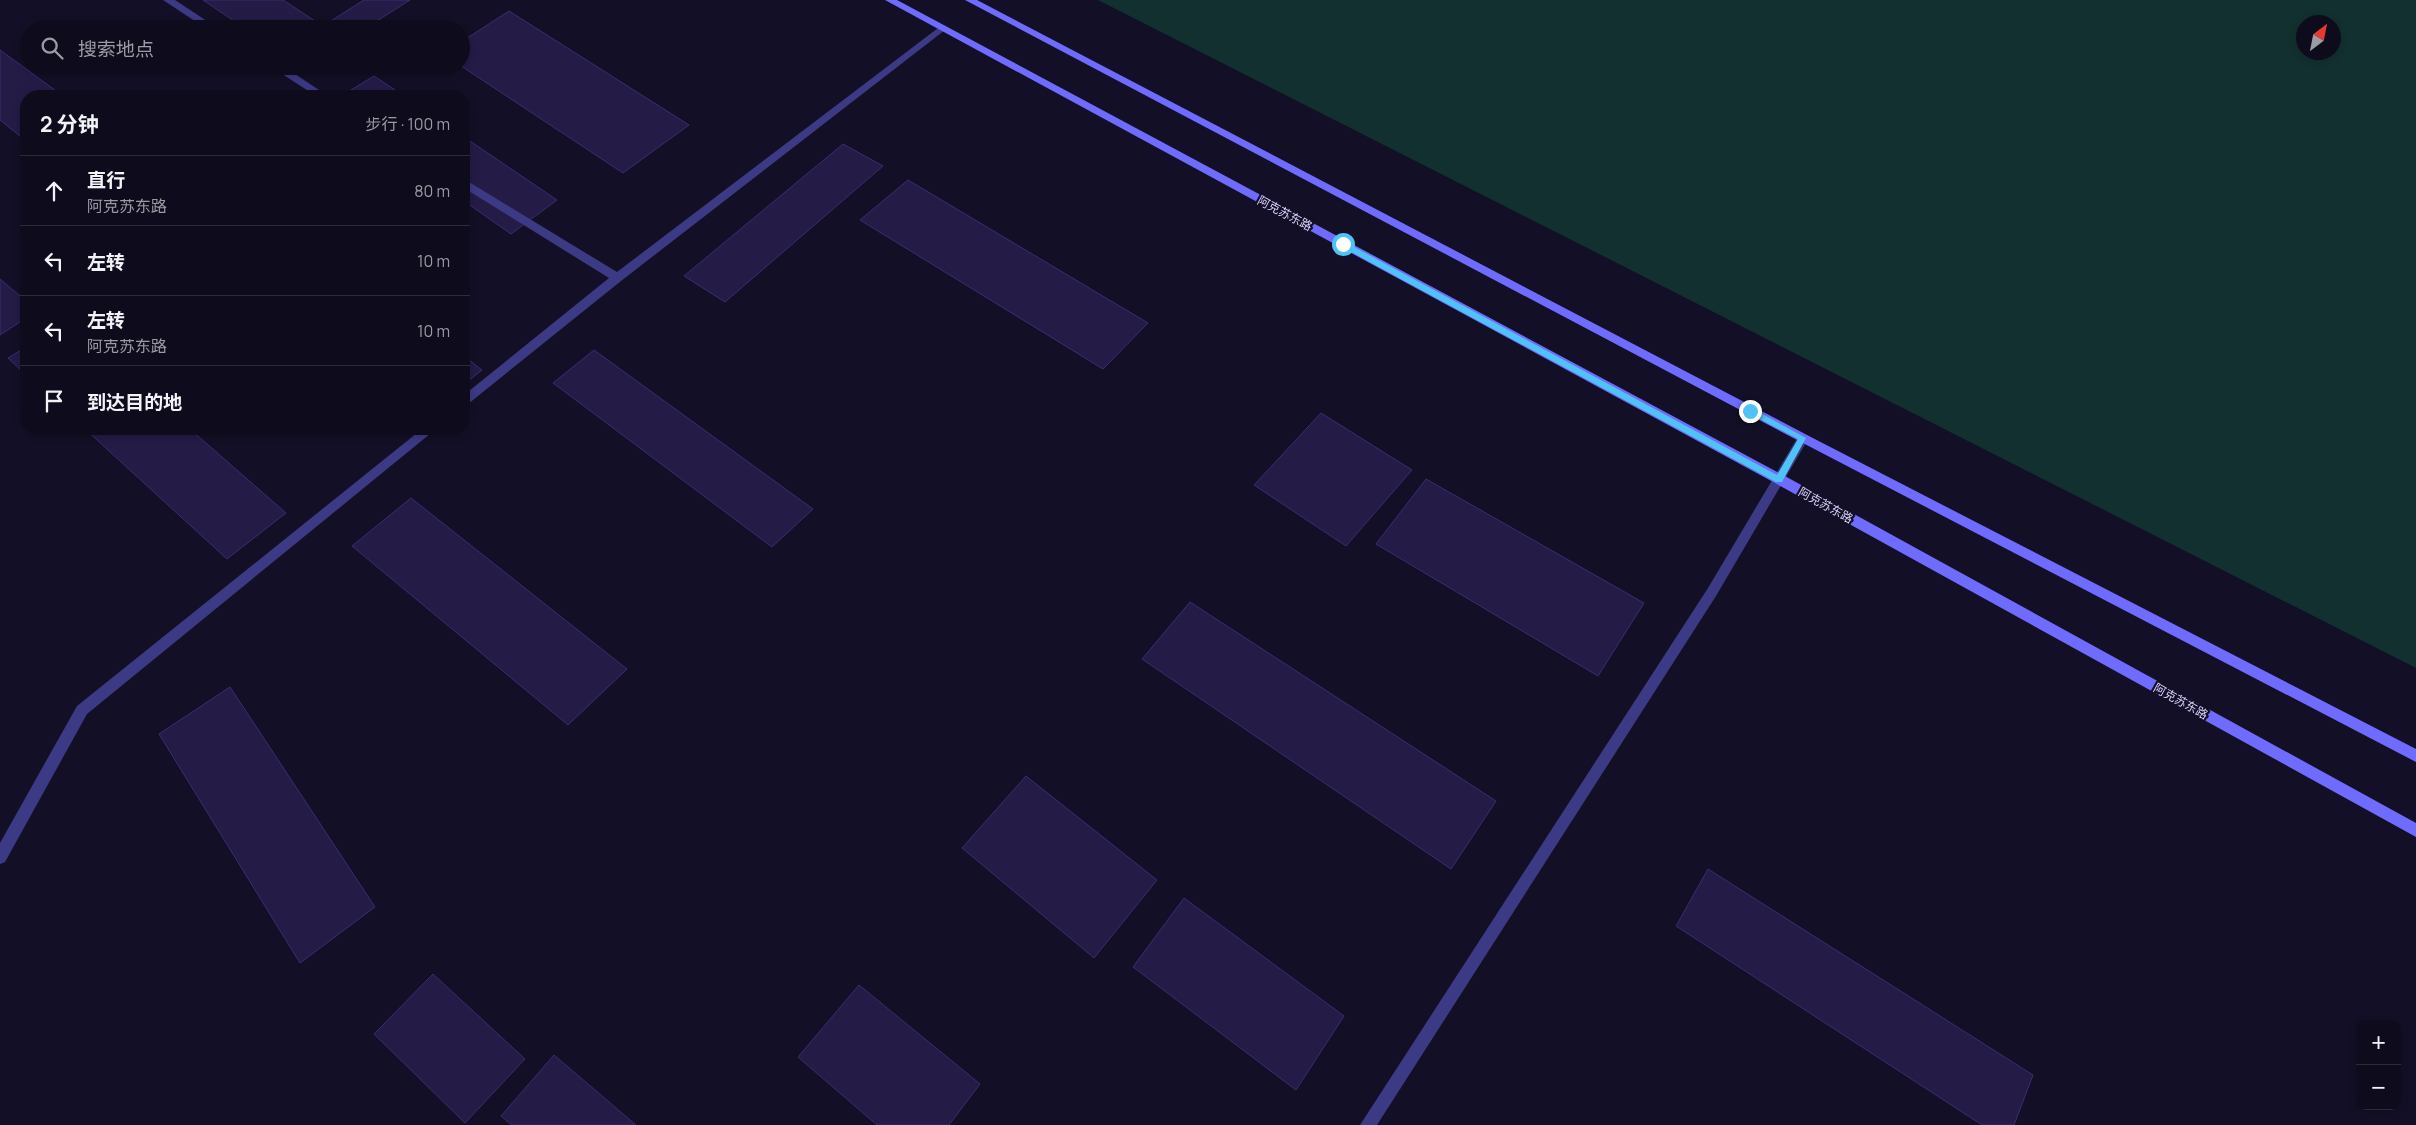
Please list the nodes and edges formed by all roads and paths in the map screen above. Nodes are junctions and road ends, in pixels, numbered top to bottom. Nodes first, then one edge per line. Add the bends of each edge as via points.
1 (168, 0) edge
2 (890, 0) edge
3 (970, 0) edge
4 (200, 20) edge
5 (942, 28) junction
6 (289, 75) edge
7 (313, 90) edge
8 (470, 187) edge
9 (617, 278) junction
10 (470, 397) edge
11 (423, 435) edge
12 (1803, 438) junction
13 (1779, 479) junction
14 (2416, 756) edge
15 (2416, 830) edge
16 (0, 856) edge
17 (1368, 1125) edge

1 - 4 street
2 - 5 main road, 阿克苏东路
3 - 12 main road
5 - 9 street
5 - 13 main road, 阿克苏东路
6 - 7 street
8 - 9 street
9 - 10 street
11 - 16 street via 82,710
12 - 13 street
12 - 14 main road
13 - 15 main road, 阿克苏东路
13 - 17 street via 1712,592

